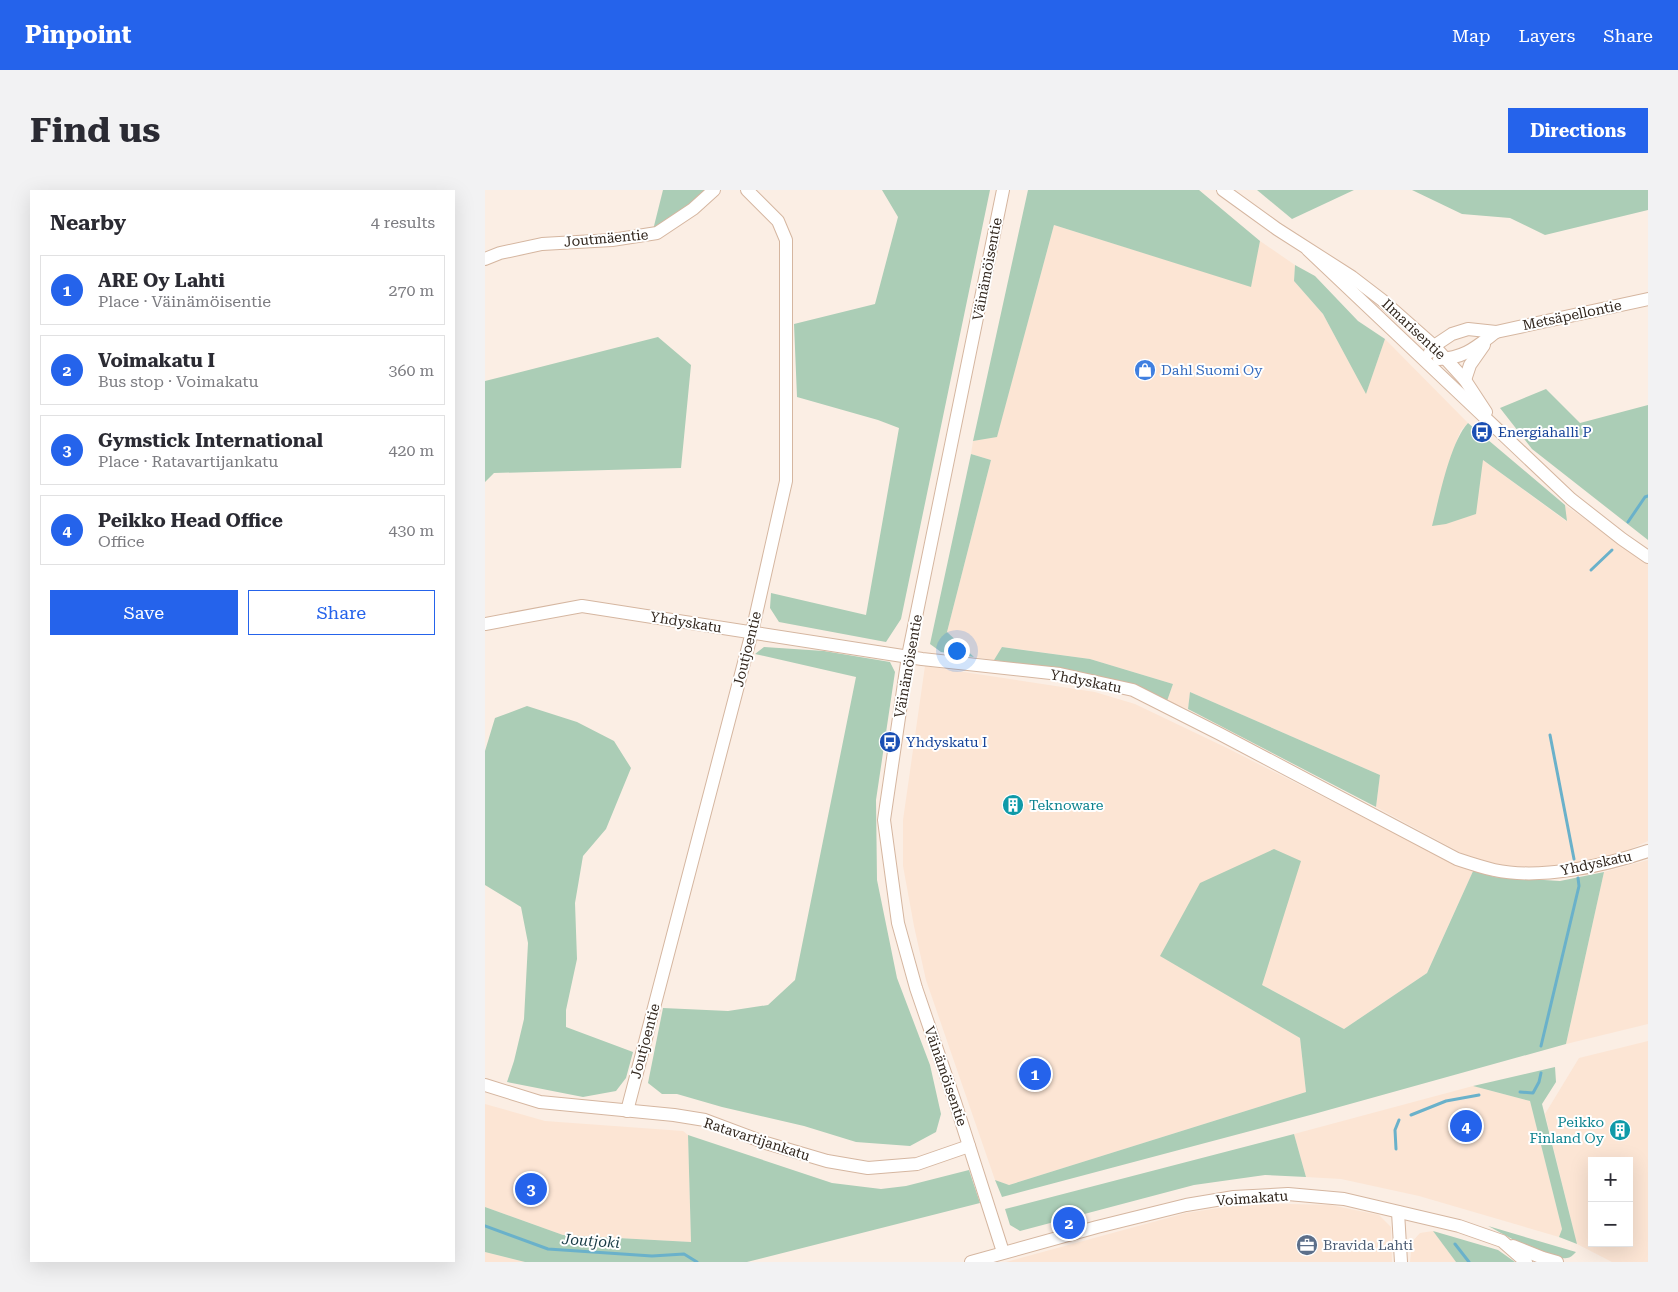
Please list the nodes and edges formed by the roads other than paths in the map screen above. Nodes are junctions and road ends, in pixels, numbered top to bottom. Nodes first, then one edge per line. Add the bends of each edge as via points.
1 (714, 190) edge
2 (747, 190) edge
3 (1003, 190) edge
4 (1223, 190) edge
5 (1308, 250) junction
6 (485, 259) edge
7 (1648, 299) edge
8 (1496, 332) junction
9 (1434, 346) junction
10 (1446, 359) junction
11 (1425, 360) junction
12 (1465, 380) junction
13 (1498, 431) junction
14 (1648, 557) edge
15 (485, 624) edge
16 (752, 632) junction
17 (908, 656) junction
18 (1648, 851) edge
19 (485, 1085) edge
20 (627, 1111) junction
21 (969, 1146) junction
22 (1398, 1212) junction
23 (1502, 1241) junction
24 (1003, 1252) junction
25 (1523, 1260) edge
26 (971, 1262) edge
27 (1401, 1262) edge
28 (1557, 1262) edge

1 - 6 street, Joutmäentie via 693,209 657,233 612,240 542,244
2 - 16 street, Joutjoentie via 778,221 787,252 786,480
3 - 17 street, Väinämöisentie
4 - 5 street, Ilmarisentie
5 - 9 street, Ilmarisentie via 1383,300
5 - 11 street, Ilmarisentie
7 - 8 street, Metsäpellontie
8 - 9 street, Metsäpellontie via 1468,329 1452,334
8 - 10 street, Metsäpellontie via 1458,357
8 - 12 street via 1478,352
9 - 10 street, Ilmarisentie
9 - 11 street, Metsäpellontie
10 - 11 street, Metsäpellontie
10 - 12 street, Ilmarisentie
11 - 13 street, Ilmarisentie
12 - 13 street, Ilmarisentie
13 - 14 street, Ilmarisentie via 1571,499
15 - 16 street, Yhdyskatu via 582,606
16 - 17 street, Yhdyskatu
16 - 20 street, Joutjoentie
17 - 18 street, Yhdyskatu via 1060,674 1133,690 1457,859 1492,870 1563,872
17 - 21 street, Väinämöisentie via 884,820 898,923 916,988
19 - 20 street, Ratavartijankatu via 540,1102
20 - 21 street, Ratavartijankatu via 705,1120 827,1162 868,1168 917,1164
21 - 24 street, Väinämöisentie
22 - 23 street, Voimakatu via 1459,1226
22 - 24 street, Voimakatu via 1344,1199 1288,1194 1234,1197
22 - 27 street
23 - 25 street, Voimakatu
23 - 28 street
24 - 26 street, Voimakatu

